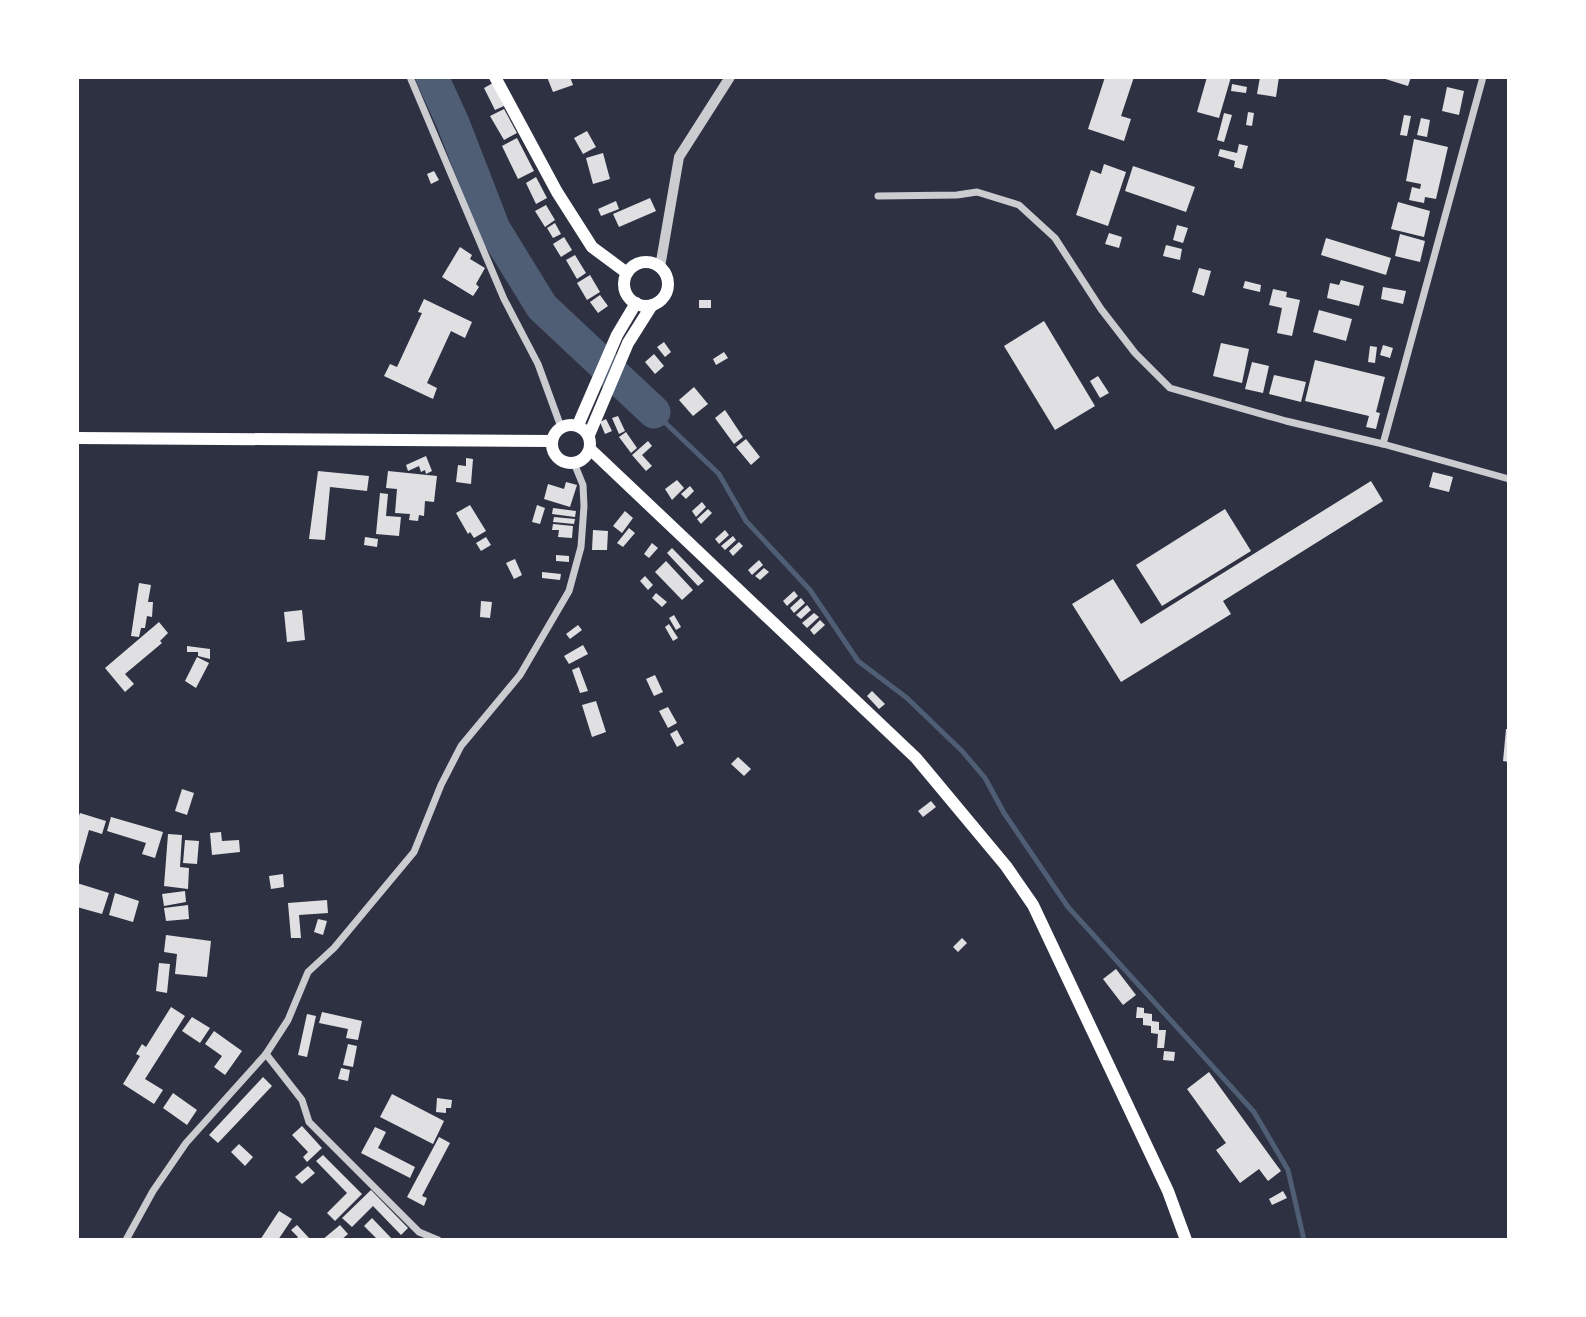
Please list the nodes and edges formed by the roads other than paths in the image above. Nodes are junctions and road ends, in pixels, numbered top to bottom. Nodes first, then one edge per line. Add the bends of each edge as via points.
1 (410, 77) edge
2 (495, 77) edge
3 (730, 77) edge
4 (1483, 77) edge
5 (878, 196) dead end
6 (660, 267) junction
7 (627, 273) junction
8 (636, 303) junction
9 (652, 305) junction
10 (578, 425) junction
11 (561, 427) junction
12 (589, 435) junction
13 (77, 438) edge
14 (552, 441) junction
15 (1383, 444) junction
16 (590, 449) junction
17 (574, 463) junction
18 (1509, 479) edge
19 (267, 1054) junction
20 (126, 1240) edge
21 (438, 1240) edge
22 (1186, 1240) edge

1 - 11 street via 504,299 538,364
2 - 7 main road via 557,192 593,247
3 - 6 street via 679,158
4 - 15 street
5 - 15 street via 977,192 1019,205 1055,238 1101,309 1170,388
6 - 7 main road via 642,262
6 - 9 main road via 667,277 667,289
7 - 8 main road via 627,293
8 - 9 main road
8 - 10 main road
9 - 12 main road via 628,343
10 - 11 main road
10 - 12 main road
11 - 14 main road
12 - 16 main road
13 - 14 main road
14 - 17 main road via 558,458
15 - 18 street
16 - 17 main road
16 - 22 main road via 916,758 1006,866 1033,905 1168,1191
17 - 19 street via 583,485 584,506 581,547 569,591 520,675 461,746 414,852 334,948 308,972 288,1020
19 - 20 street via 186,1143
19 - 21 street via 302,1100 309,1122 419,1232

